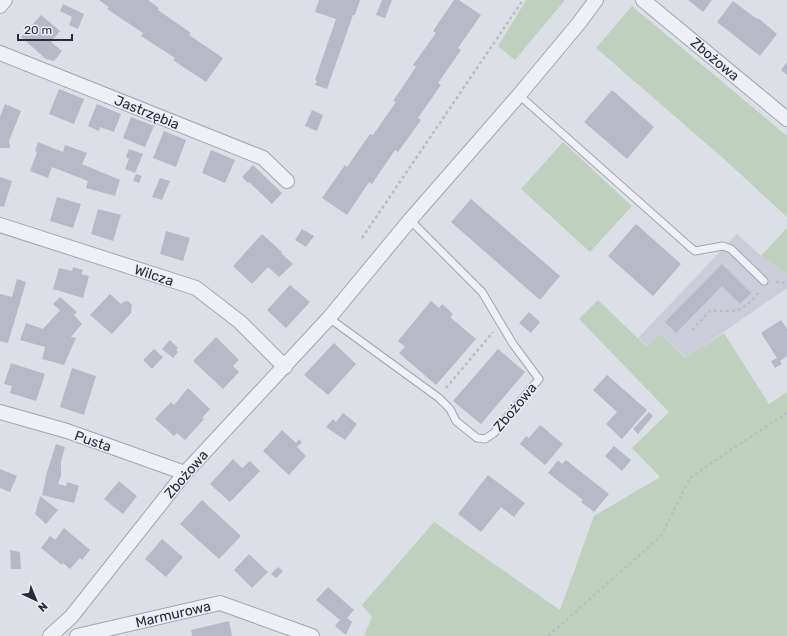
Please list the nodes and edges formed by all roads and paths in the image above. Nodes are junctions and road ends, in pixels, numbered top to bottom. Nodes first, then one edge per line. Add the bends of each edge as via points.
1 (5, 0) edge
2 (524, 0) edge
3 (596, 0) edge
4 (643, 0) edge
5 (0, 6) edge
6 (0, 53) edge
7 (519, 96) junction
8 (787, 119) edge
9 (287, 181) dead end
10 (410, 220) junction
11 (0, 225) edge
12 (362, 238) dead end
13 (764, 280) joint
14 (329, 318) junction
15 (501, 324) junction
16 (692, 330) dead end
17 (285, 367) junction
18 (445, 388) dead end
19 (0, 412) edge
20 (787, 413) edge
21 (185, 473) junction
22 (50, 636) edge
23 (77, 636) edge
24 (312, 636) edge
25 (548, 636) edge

1 - 5 street
2 - 12 path
3 - 7 street, Zbożowa
4 - 8 street, Zbożowa
6 - 9 street, Jastrzębia via 263,158
7 - 10 street, Zbożowa
7 - 13 lane via 695,251 722,246 731,250
10 - 14 street, Zbożowa
10 - 15 lane, Zbożowa via 482,292
11 - 17 street, Wilcza via 196,288 240,322
13 - 16 path via 756,296 742,308 732,311 710,311
14 - 15 lane, Zbożowa via 440,398 456,421 477,438 485,439 494,433 539,379
14 - 17 street, Zbożowa
15 - 18 path
17 - 21 street, Zbożowa
19 - 21 street, Pusta via 67,431
20 - 25 path via 690,478 661,536
21 - 22 street, Zbożowa via 71,617
23 - 24 street, Marmurowa via 220,603

